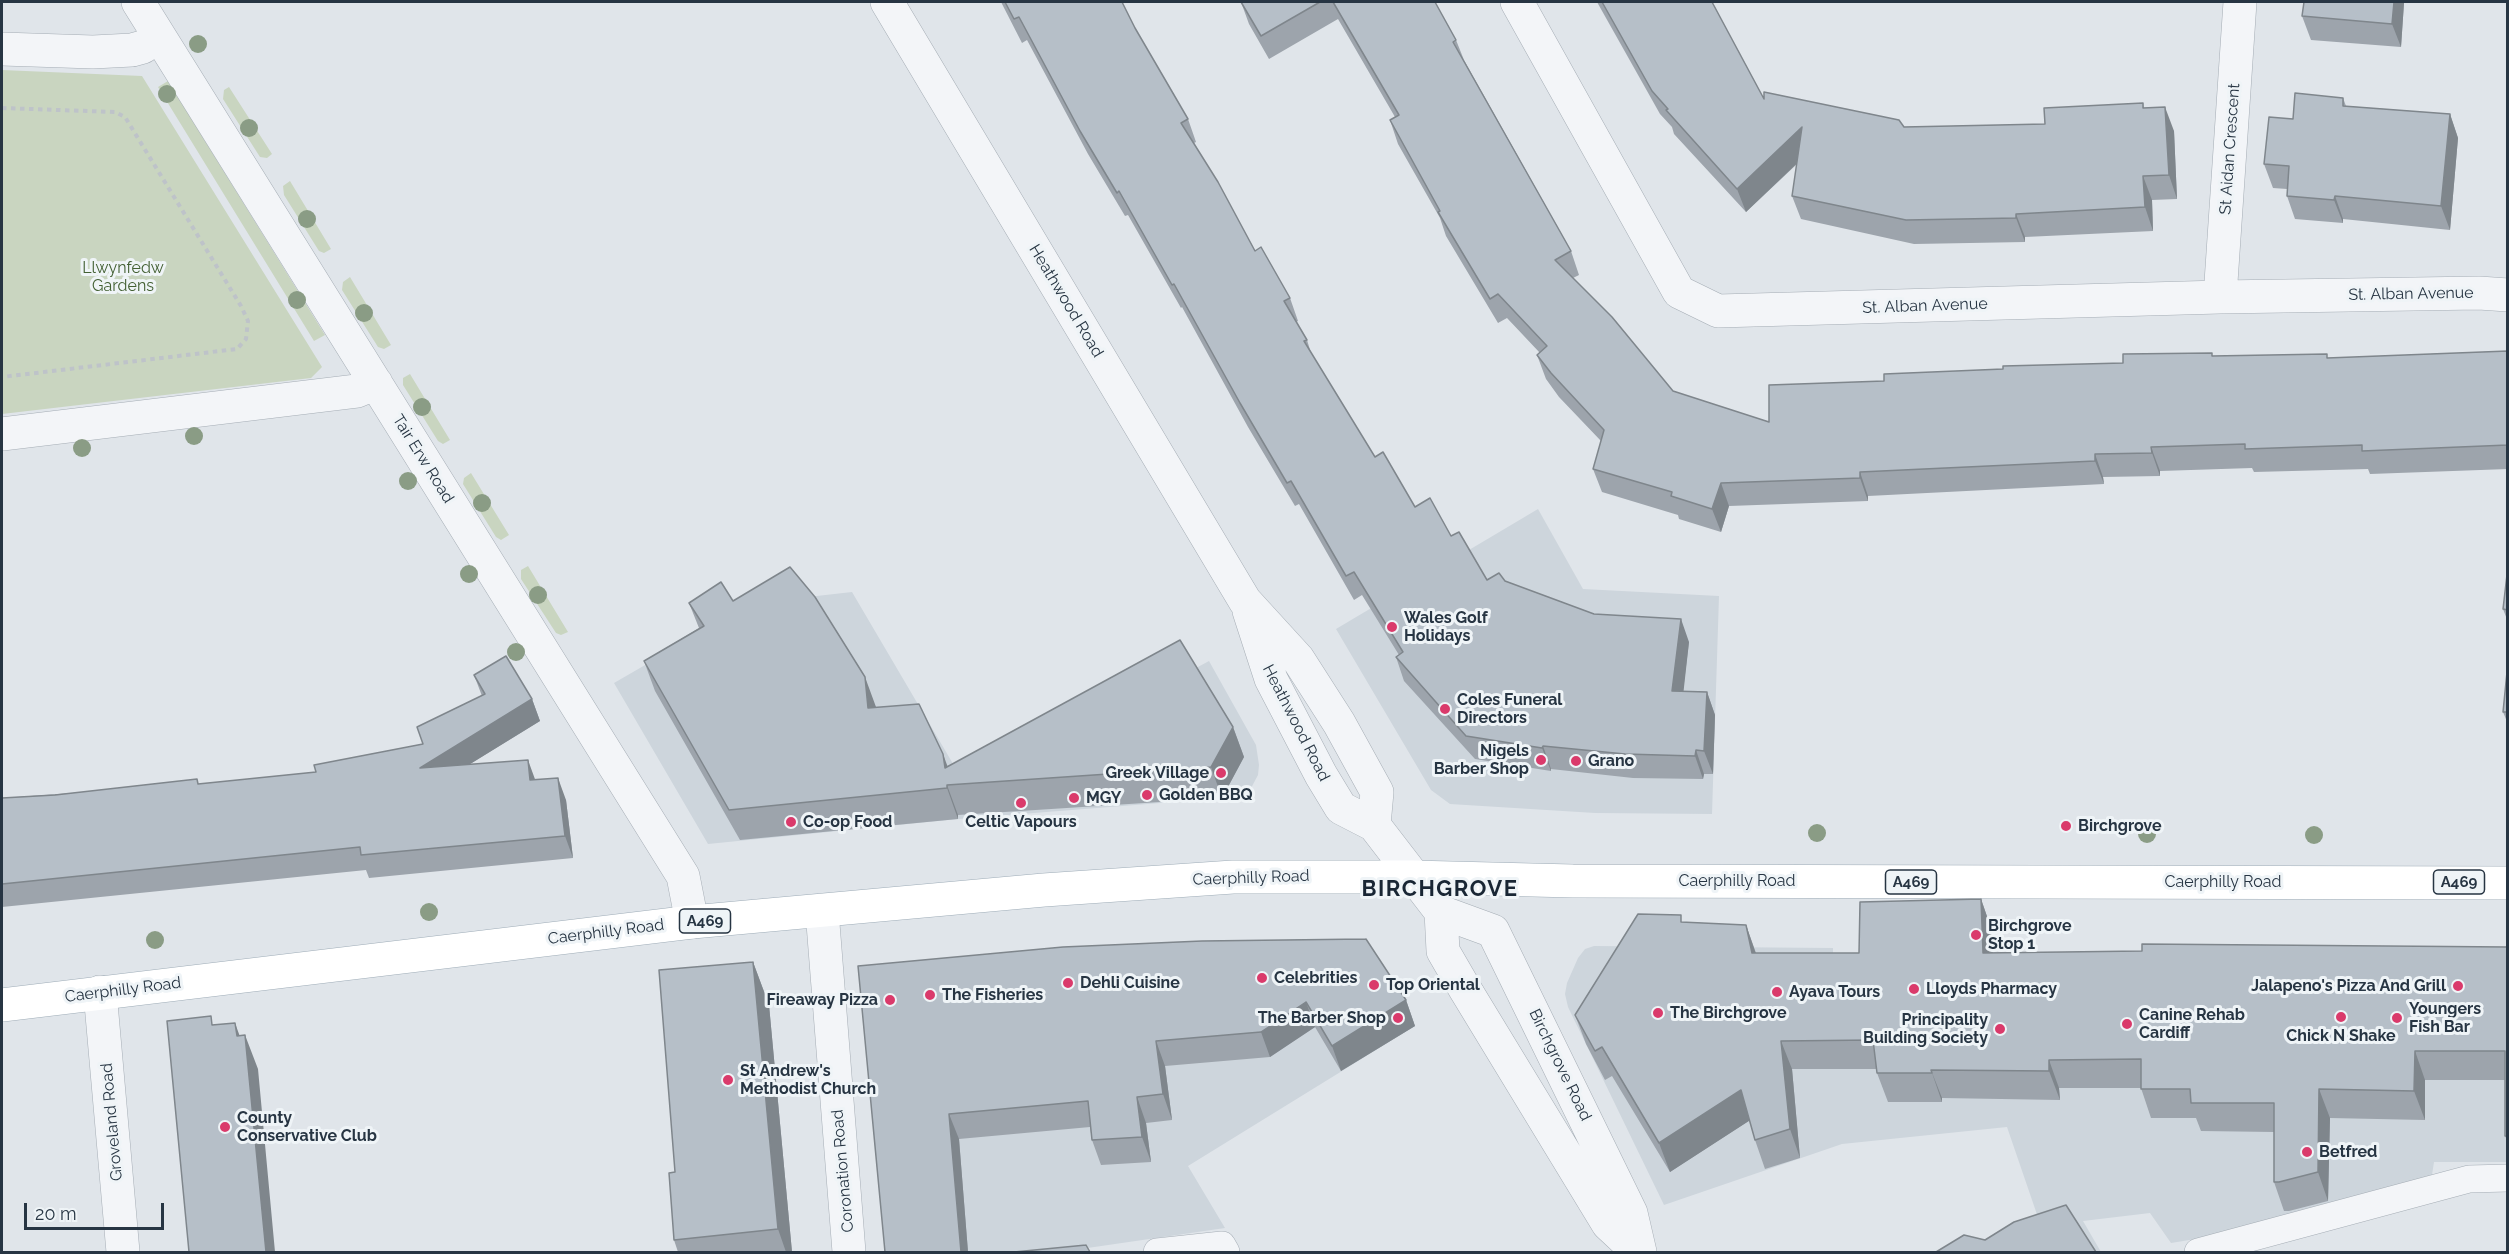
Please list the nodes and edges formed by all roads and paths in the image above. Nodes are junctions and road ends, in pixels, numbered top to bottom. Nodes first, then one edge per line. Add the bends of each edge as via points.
1 (138, 2) edge
2 (887, 2) edge
3 (1517, 2) edge
4 (2240, 2) edge
5 (159, 36) junction
6 (2, 49) edge
7 (2, 108) edge
8 (2508, 295) edge
9 (2220, 297) junction
10 (2, 377) edge
11 (376, 383) junction
12 (2, 434) edge
13 (1412, 877) junction
14 (2508, 883) edge
15 (822, 910) junction
16 (1441, 912) junction
17 (692, 922) junction
18 (100, 992) junction
19 (2, 1005) edge
20 (2508, 1178) edge
21 (123, 1252) edge
22 (849, 1252) edge
23 (1157, 1252) edge
24 (1226, 1252) edge
25 (1639, 1252) edge
26 (2198, 1252) edge

1 - 5 street, Tair Erw Road
2 - 13 street, Heathwood Road via 1245,601 1271,679 1321,775 1341,808 1374,825
3 - 9 street, St. Alban Avenue via 1679,292 1718,311
4 - 9 street, St Aidan Crescent
5 - 6 street via 132,50
5 - 11 street, Tair Erw Road
7 - 10 path via 115,112 125,117 248,321 246,339 237,349
8 - 9 street, St. Alban Avenue
11 - 12 street via 357,391
11 - 17 street, Tair Erw Road via 683,876
13 - 14 main road, Caerphilly Road / A469 via 1573,881
13 - 15 main road, Caerphilly Road / A469 via 1233,877
13 - 16 street
15 - 17 main road, Caerphilly Road / A469
15 - 22 street, Coronation Road
16 - 25 street, Birchgrove Road via 1443,951 1465,989 1608,1224
16 - 25 street, Birchgrove Road via 1493,931 1631,1213
17 - 18 main road, Caerphilly Road / A469
18 - 19 main road, Caerphilly Road / A469
18 - 21 street, Groveland Road
20 - 26 lane via 2469,1179
23 - 24 lane via 1221,1245

